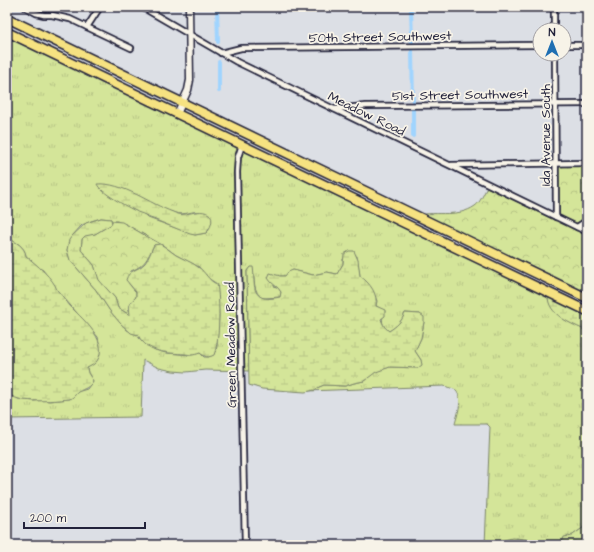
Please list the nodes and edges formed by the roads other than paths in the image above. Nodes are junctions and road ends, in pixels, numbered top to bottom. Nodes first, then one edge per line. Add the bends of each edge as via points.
1 (25, 7) edge
2 (100, 7) edge
3 (142, 7) edge
4 (189, 7) edge
5 (554, 7) edge
6 (7, 18) edge
7 (554, 22) edge
8 (7, 24) edge
9 (87, 27) junction
10 (7, 32) edge
11 (39, 34) junction
12 (189, 35) junction
13 (532, 45) edge
14 (572, 45) edge
15 (587, 45) edge
16 (131, 48) dead end
17 (221, 53) junction
18 (555, 62) edge
19 (182, 103) junction
20 (555, 104) junction
21 (587, 104) edge
22 (334, 109) junction
23 (177, 114) junction
24 (242, 145) junction
25 (587, 163) edge
26 (556, 164) junction
27 (448, 165) junction
28 (556, 217) junction
29 (587, 223) edge
30 (577, 227) junction
31 (587, 232) edge
32 (587, 298) edge
33 (587, 311) edge
34 (245, 545) edge

1 - 9 street via 40,14 70,19
2 - 9 street
3 - 12 street, Meadow Road
4 - 12 street
5 - 7 street
6 - 11 highway
8 - 11 highway via 25,33
9 - 16 street
10 - 23 highway
11 - 19 highway
12 - 17 street, Meadow Road
12 - 19 street via 190,80
13 - 17 street, 50th Street Southwest via 241,48
14 - 15 street
17 - 22 street, Meadow Road
18 - 20 street, Ida Avenue South
19 - 23 street
19 - 32 highway
20 - 21 street, 51st Street Southwest
20 - 22 street, 51st Street Southwest via 366,106
20 - 26 street, Ida Avenue South
22 - 27 street, Meadow Road
23 - 24 highway
24 - 33 highway
24 - 34 street, Green Meadow Road via 237,172
25 - 26 street
26 - 27 street
26 - 28 street, Ida Avenue South
27 - 28 street, Meadow Road
28 - 30 street, Meadow Road
29 - 30 street
30 - 31 street, Meadow Road

